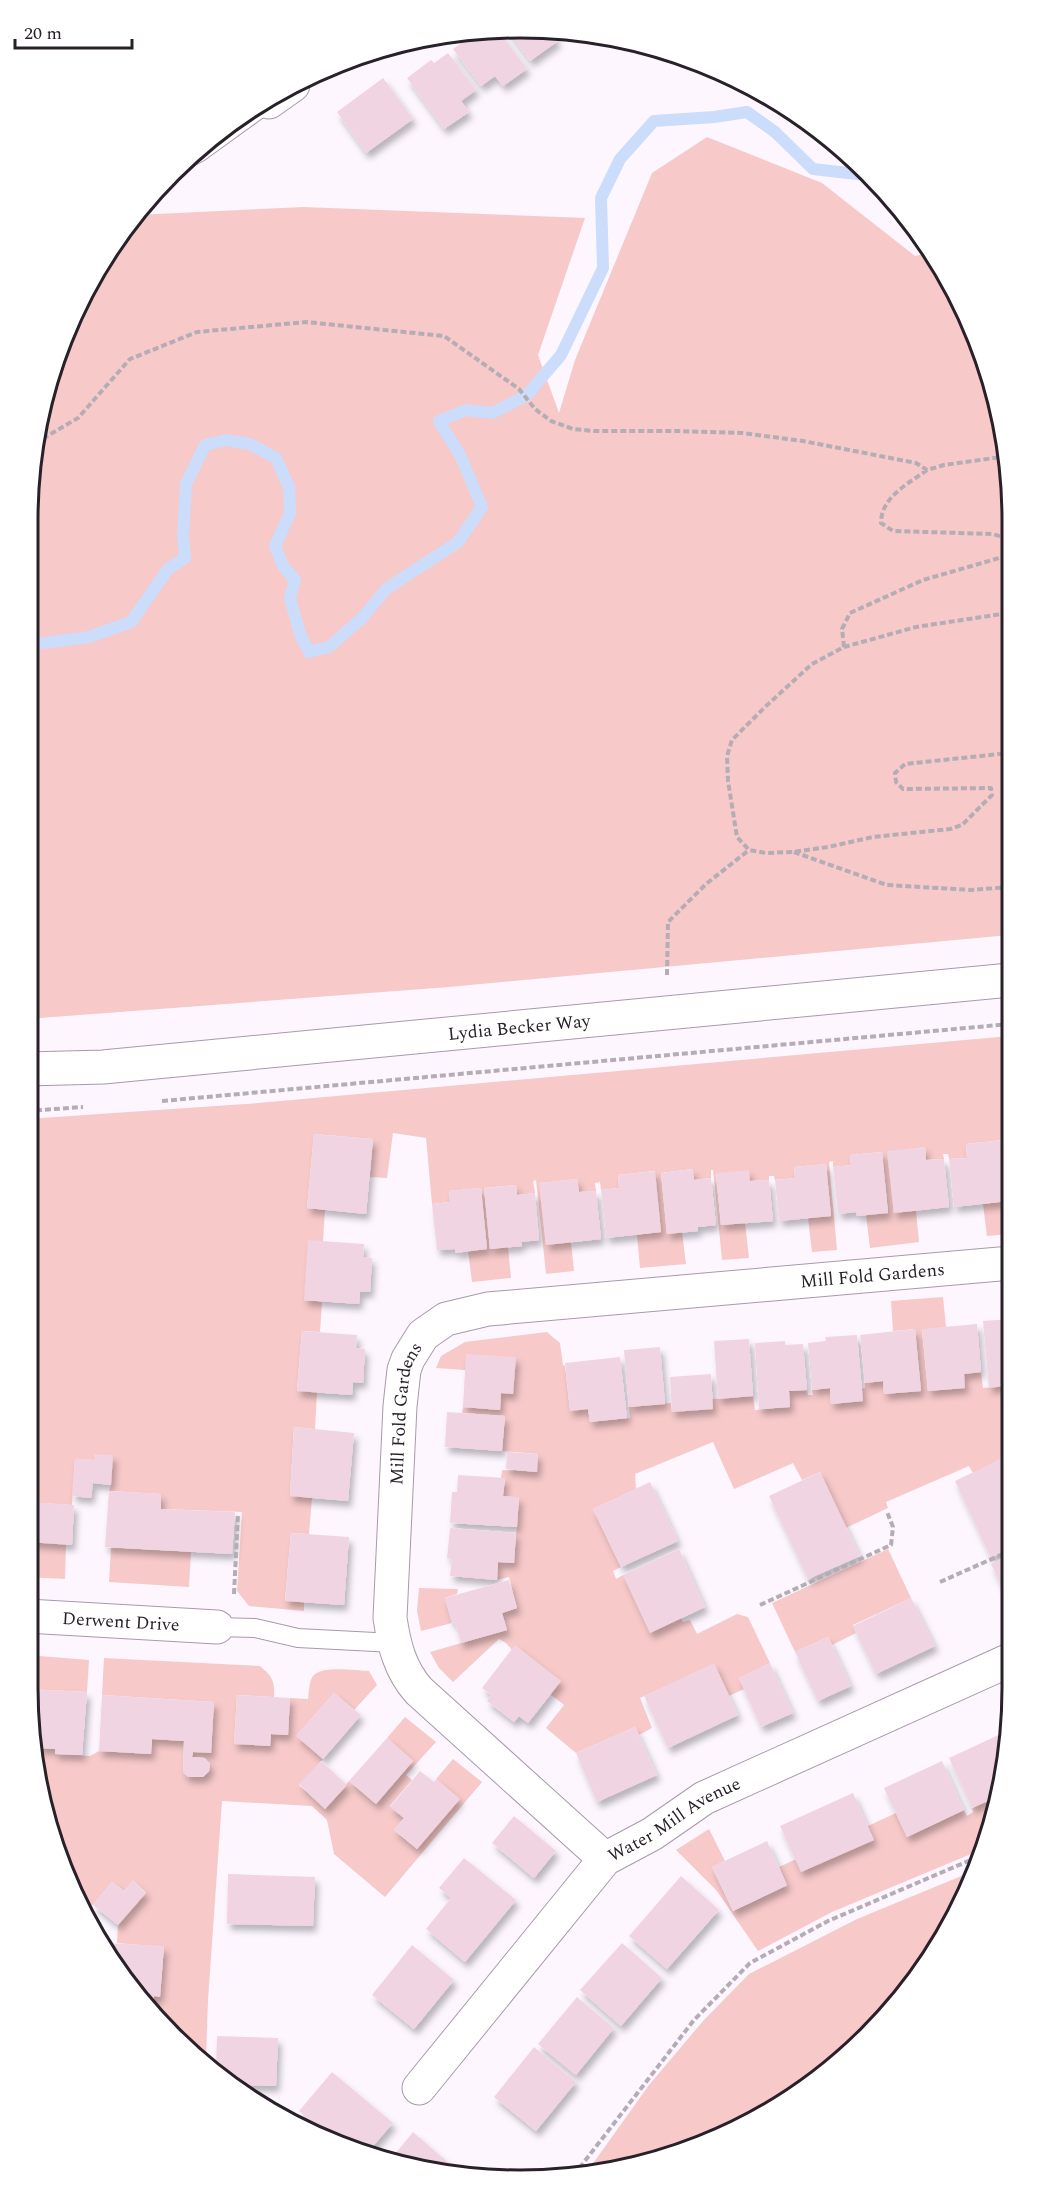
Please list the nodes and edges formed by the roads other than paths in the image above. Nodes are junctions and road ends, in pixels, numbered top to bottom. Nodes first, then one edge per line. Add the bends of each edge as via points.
1 (1002, 981) edge
2 (38, 1069) edge
3 (1002, 1264) edge
4 (38, 1617) edge
5 (225, 1627) joint
6 (394, 1643) junction
7 (1002, 1664) edge
8 (605, 1859) junction
9 (418, 2088) dead end

1 - 2 street, Lydia Becker Way via 103,1067
3 - 6 street, Mill Fold Gardens via 488,1309 446,1319 423,1335 404,1370 390,1618
4 - 5 street, Derwent Drive
5 - 6 lane via 255,1628 298,1638
6 - 8 street, Mill Fold Gardens via 402,1667 417,1688
7 - 8 street, Water Mill Avenue via 704,1798 652,1834
8 - 9 street, Water Mill Avenue

